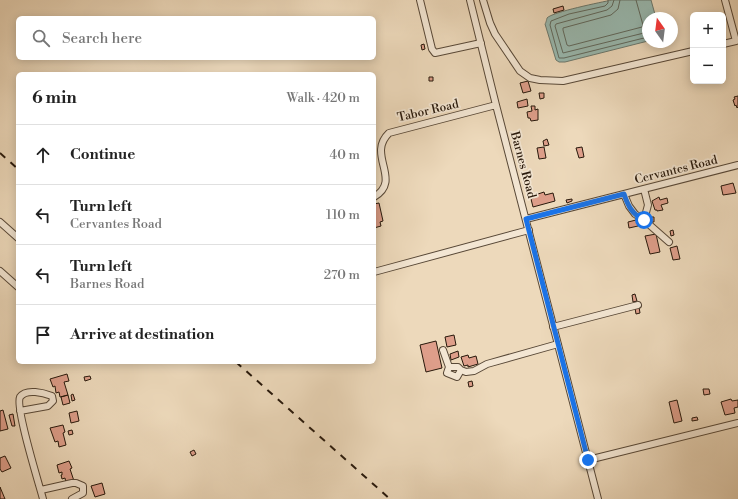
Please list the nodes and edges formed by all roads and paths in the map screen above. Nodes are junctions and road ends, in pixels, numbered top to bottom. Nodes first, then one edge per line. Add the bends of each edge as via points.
1 (420, 0) edge
2 (470, 0) edge
3 (483, 0) edge
4 (725, 0) edge
5 (481, 43) junction
6 (726, 43) edge
7 (690, 52) edge
8 (496, 105) junction
9 (738, 165) edge
10 (644, 189) junction
11 (624, 194) junction
12 (376, 196) edge
13 (526, 219) junction
14 (644, 220) junction
15 (0, 222) edge
16 (528, 230) junction
17 (16, 236) edge
18 (668, 242) dead end
19 (0, 271) edge
20 (376, 271) edge
21 (16, 285) edge
22 (638, 305) dead end
23 (553, 327) junction
24 (558, 344) junction
25 (443, 350) dead end
26 (20, 411) junction
27 (738, 423) edge
28 (588, 460) junction
29 (41, 490) junction
30 (43, 499) edge
31 (72, 499) edge
32 (598, 499) edge

1 - 5 street via 435,53
2 - 5 street, Barnes Road
3 - 7 street via 490,23 499,40 520,71 530,78 563,81
4 - 6 street via 736,41
5 - 8 street, Barnes Road
8 - 12 street, Tabor Road via 389,133 382,140 381,148 385,186
8 - 13 street, Barnes Road
9 - 10 street, Cervantes Road
10 - 11 street, Cervantes Road
10 - 14 street via 648,205
11 - 13 street, Cervantes Road
11 - 14 street via 631,210
13 - 16 street, Barnes Road
14 - 18 street
15 - 17 street
16 - 20 street
16 - 23 street, Barnes Road
19 - 21 street
22 - 23 street
23 - 24 street, Barnes Road
24 - 25 street via 487,364 474,371 461,370 457,377 446,373 449,367
24 - 28 street, Barnes Road
26 - 26 street via 19,401 25,393 52,396 53,401 48,406
26 - 29 street
27 - 28 street
28 - 32 street, Barnes Road
29 - 30 street
29 - 31 street via 72,483 83,486 83,493

